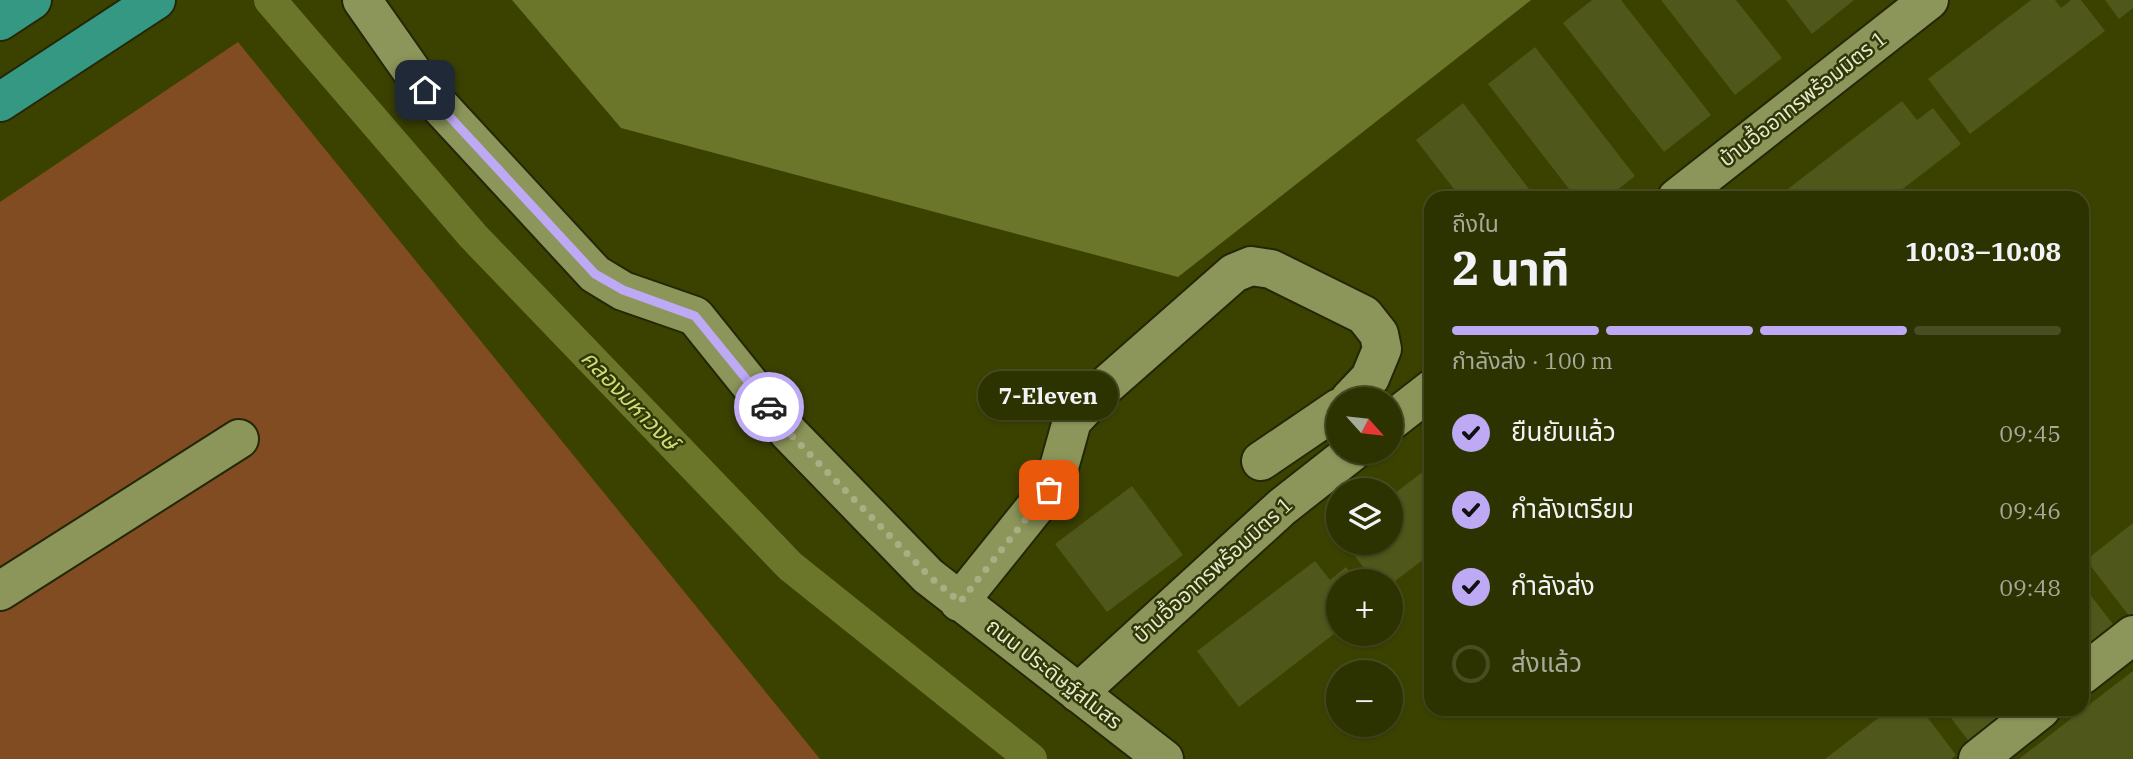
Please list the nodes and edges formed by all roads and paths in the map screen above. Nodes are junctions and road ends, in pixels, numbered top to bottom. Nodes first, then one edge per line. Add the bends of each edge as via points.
1 (32, 0) edge
2 (156, 0) edge
3 (362, 0) edge
4 (1929, 0) edge
5 (0, 21) edge
6 (0, 102) edge
7 (1686, 191) edge
8 (1361, 387) edge
9 (1424, 395) edge
10 (1404, 411) edge
11 (1326, 417) edge
12 (239, 439) dead end
13 (1261, 461) dead end
14 (1337, 464) edge
15 (0, 591) edge
16 (960, 602) junction
17 (2133, 635) edge
18 (2089, 670) edge
19 (1078, 694) junction
20 (2032, 716) edge
21 (1164, 759) edge
22 (1978, 759) edge

1 - 5 highway
2 - 6 highway
3 - 16 street, ถนน ประดิษฐ์สโมสร via 425,90 595,274 623,290 695,316 789,433
4 - 7 street, บ้านอื้ออาทรพร้อมมิตร 1
8 - 16 street via 1382,349 1379,334 1363,316 1272,269 1251,266 1234,273 1072,421 1049,490
9 - 10 street
11 - 13 street
12 - 15 street
14 - 19 street, บ้านอื้ออาทรพร้อมมิตร 1 via 1282,507
16 - 19 street, ถนน ประดิษฐ์สโมสร
17 - 18 street
19 - 21 street, ถนน ประดิษฐ์สโมสร
20 - 22 street

